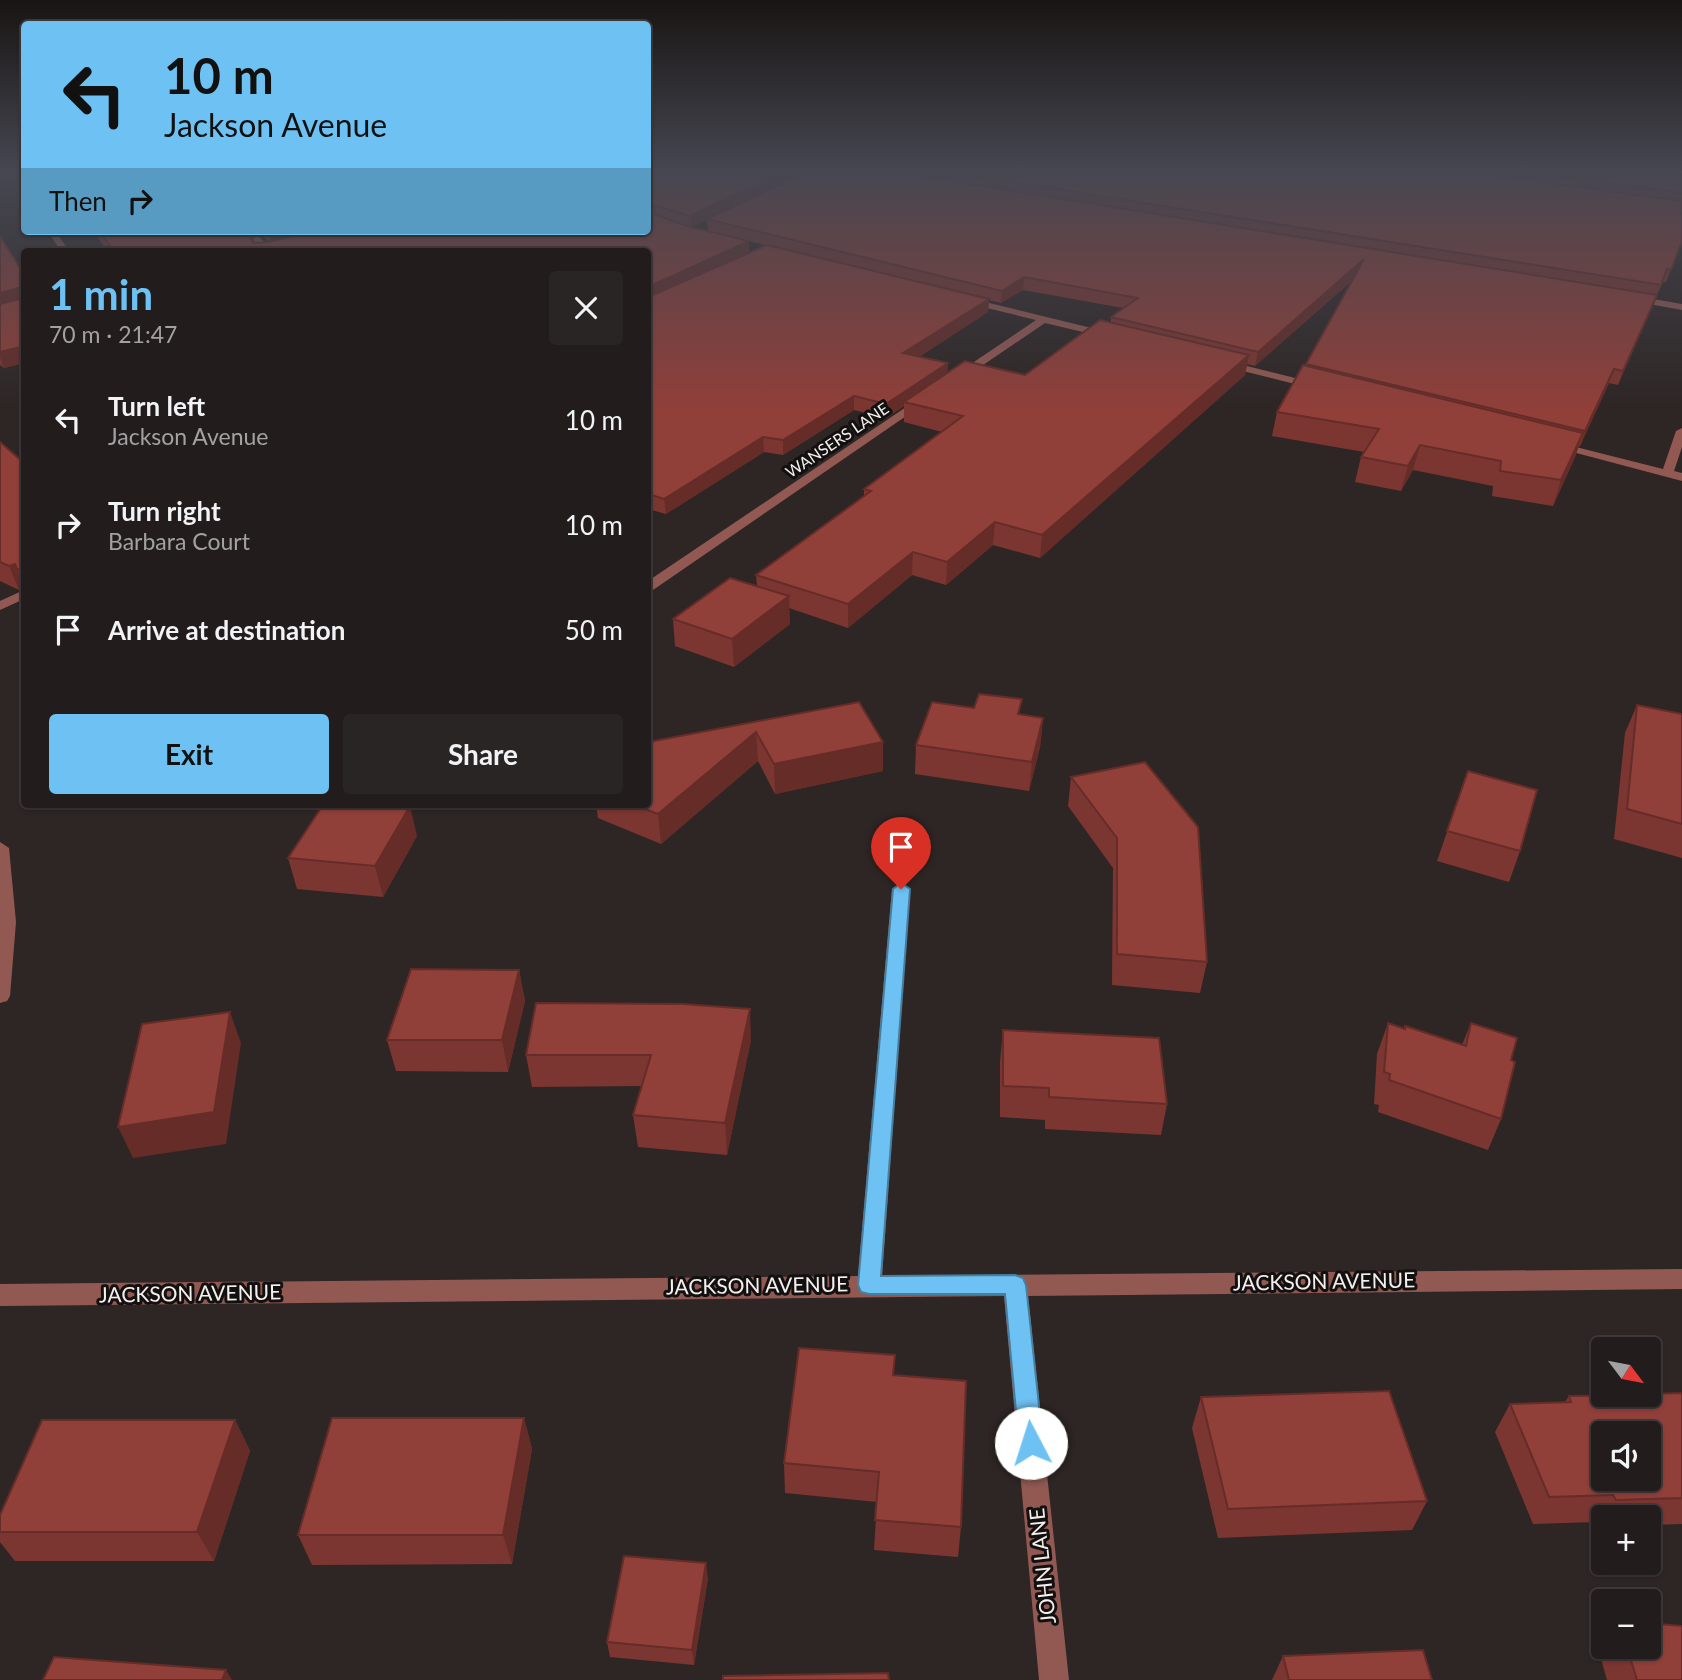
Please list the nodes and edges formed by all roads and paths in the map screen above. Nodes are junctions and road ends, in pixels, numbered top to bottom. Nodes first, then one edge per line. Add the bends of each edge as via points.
1 (1613, 295) edge
2 (951, 296) edge
3 (1682, 307) edge
4 (1044, 319) junction
5 (1125, 339) edge
6 (1207, 359) edge
7 (953, 380) edge
8 (1329, 389) edge
9 (931, 396) edge
10 (1682, 431) edge
11 (1545, 443) edge
12 (1667, 473) junction
13 (1682, 477) edge
14 (651, 585) edge
15 (21, 596) edge
16 (0, 606) edge
17 (0, 848) edge
18 (901, 889) dead end
19 (0, 996) edge
20 (1682, 1279) edge
21 (869, 1285) junction
22 (1015, 1285) junction
23 (0, 1295) edge
24 (1054, 1680) edge

1 - 3 street
2 - 4 street
4 - 5 street
4 - 7 street
6 - 8 street
9 - 14 street, WANSERS LANE
10 - 12 street
11 - 12 street
12 - 13 street
15 - 16 street
17 - 19 street via 6,970
18 - 21 street
20 - 22 street, JACKSON AVENUE
21 - 22 street, JACKSON AVENUE
21 - 23 street, JACKSON AVENUE
22 - 24 street, JOHN LANE

